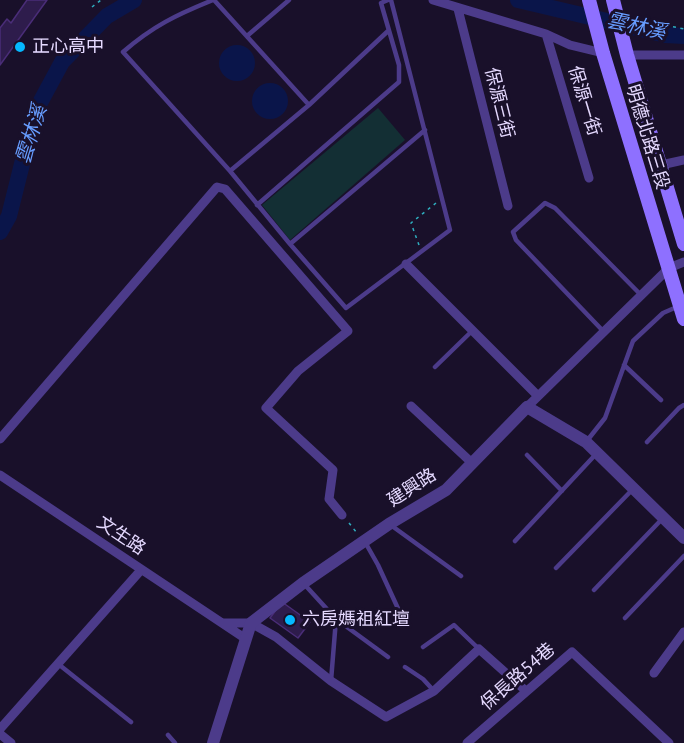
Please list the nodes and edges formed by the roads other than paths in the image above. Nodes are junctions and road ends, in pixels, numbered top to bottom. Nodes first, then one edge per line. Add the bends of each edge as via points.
1 (213, 0) edge
2 (289, 0) edge
3 (390, 0) edge
4 (433, 0) edge
5 (381, 2) edge
6 (590, 2) edge
7 (615, 5) edge
8 (458, 9) junction
9 (388, 31) junction
10 (546, 34) junction
11 (247, 36) junction
12 (625, 48) junction
13 (603, 53) junction
14 (684, 55) edge
15 (309, 105) junction
16 (425, 130) junction
17 (684, 160) edge
18 (661, 165) junction
19 (230, 171) junction
20 (589, 178) dead end
21 (257, 205) junction
22 (508, 206) dead end
23 (290, 244) junction
24 (684, 244) edge
25 (684, 262) edge
26 (406, 264) junction
27 (669, 268) junction
28 (642, 295) junction
29 (683, 309) edge
30 (473, 331) junction
31 (604, 332) junction
32 (624, 365) junction
33 (435, 367) dead end
34 (538, 396) junction
35 (661, 400) dead end
36 (684, 405) edge
37 (411, 406) dead end
38 (527, 407) junction
39 (0, 439) edge
40 (586, 442) junction
41 (647, 442) dead end
42 (598, 452) junction
43 (526, 455) dead end
44 (472, 463) junction
45 (0, 475) edge
46 (634, 488) junction
47 (562, 491) junction
48 (342, 515) road end
49 (664, 518) junction
50 (389, 524) junction
51 (684, 538) edge
52 (515, 541) dead end
53 (364, 542) junction
54 (684, 556) edge
55 (556, 568) dead end
56 (141, 570) junction
57 (460, 576) dead end
58 (303, 583) junction
59 (594, 590) dead end
60 (400, 615) dead end
61 (626, 618) dead end
62 (336, 619) junction
63 (224, 623) junction
64 (251, 623) junction
65 (684, 632) edge
66 (246, 639) junction
67 (423, 647) dead end
68 (479, 649) junction
69 (388, 657) dead end
70 (57, 663) junction
71 (405, 667) dead end
72 (654, 673) dead end
73 (331, 681) junction
74 (435, 691) junction
75 (526, 691) junction
76 (131, 722) dead end
77 (0, 731) edge
78 (168, 735) dead end
79 (11, 743) edge
80 (175, 743) edge
81 (213, 743) edge
82 (467, 743) edge
83 (669, 743) edge

1 - 11 lane
1 - 19 lane via 172,17 123,52
2 - 11 lane
3 - 5 lane
3 - 16 lane
4 - 8 street
5 - 9 lane
6 - 13 main road, 明德北路三段
7 - 12 main road, 明德北路三段
8 - 10 street
8 - 22 street, 保源三街
9 - 15 lane
9 - 21 lane via 399,65 399,82
10 - 13 street
10 - 20 street, 保源一街
11 - 15 lane
12 - 14 street
12 - 18 main road, 明德北路三段
13 - 27 main road, 明德北路三段
15 - 19 lane
16 - 23 lane
16 - 26 lane via 450,230
17 - 18 street
18 - 24 main road, 明德北路三段
19 - 21 lane
21 - 23 lane
23 - 26 lane via 346,308
25 - 27 street, 建興路
26 - 30 street
27 - 28 street, 建興路
27 - 29 main road, 明德北路三段
28 - 31 street, 建興路
28 - 31 lane via 555,208 545,203 513,232 516,240
29 - 32 lane via 663,313 633,341
30 - 33 lane
30 - 34 street
31 - 34 street, 建興路
32 - 35 lane
32 - 40 lane via 605,418
34 - 38 street, 建興路
36 - 41 lane
37 - 44 street
38 - 40 street
38 - 44 street, 建興路
39 - 48 street via 218,186 225,189 348,332 298,371 266,408 333,470 328,499
40 - 42 street
42 - 46 street
42 - 47 lane
43 - 47 lane
44 - 50 street, 建興路 via 446,490
45 - 56 street, 文生路
46 - 49 street
46 - 55 lane
47 - 52 lane
49 - 51 street
49 - 59 lane
50 - 53 street, 建興路
50 - 57 lane
53 - 58 street, 建興路
53 - 60 lane
54 - 61 lane
56 - 63 street, 文生路
56 - 70 street
58 - 62 lane
58 - 64 street, 建興路
62 - 69 lane
62 - 73 lane
63 - 64 street
63 - 66 street, 文生路
64 - 66 street
64 - 73 street via 276,637
65 - 72 street
66 - 81 street
67 - 68 lane via 453,626
68 - 74 street
68 - 75 street
70 - 76 lane
70 - 77 street
71 - 74 lane
73 - 74 street via 386,717
75 - 82 street, 保長路54巷
75 - 83 street, 保長路54巷 via 572,652
77 - 79 street
78 - 80 lane

